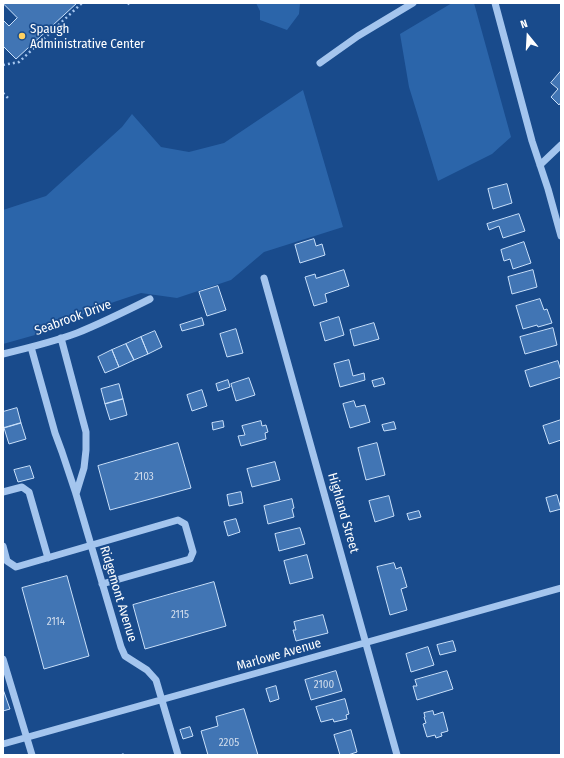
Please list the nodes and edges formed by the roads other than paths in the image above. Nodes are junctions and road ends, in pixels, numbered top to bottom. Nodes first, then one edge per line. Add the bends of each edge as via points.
1 (413, 3) edge
2 (495, 3) edge
3 (320, 63) dead end
4 (561, 144) edge
5 (540, 165) junction
6 (561, 236) edge
7 (264, 278) dead end
8 (150, 299) dead end
9 (61, 338) junction
10 (31, 347) junction
11 (3, 354) edge
12 (3, 492) edge
13 (76, 496) junction
14 (3, 546) edge
15 (90, 546) junction
16 (48, 558) junction
17 (102, 584) junction
18 (561, 588) edge
19 (366, 643) junction
20 (3, 659) edge
21 (163, 700) junction
22 (27, 738) junction
23 (3, 744) edge
24 (32, 755) edge
25 (178, 755) edge
26 (397, 755) edge

1 - 3 street via 358,36
2 - 5 street
4 - 5 street
5 - 6 street
7 - 19 street, Highland Street
8 - 9 street, Seabrook Drive
9 - 10 street, Seabrook Drive
9 - 13 street via 86,432 84,468
10 - 11 street, Seabrook Drive
10 - 13 street, Ridgemont Avenue
12 - 16 street via 22,487 29,492
13 - 15 street, Ridgemont Avenue
14 - 16 street via 7,560 16,567
15 - 16 street
15 - 17 street, Ridgemont Avenue
15 - 17 street via 178,520 185,524 193,552 190,559
17 - 21 street, Ridgemont Avenue via 121,647 126,656 147,670 156,680
18 - 19 street, Marlowe Avenue
19 - 21 street, Marlowe Avenue
19 - 26 street, Highland Street
20 - 22 street
21 - 22 street, Marlowe Avenue
21 - 25 street, Ridgemont Avenue
22 - 23 street, Marlowe Avenue
22 - 24 street

